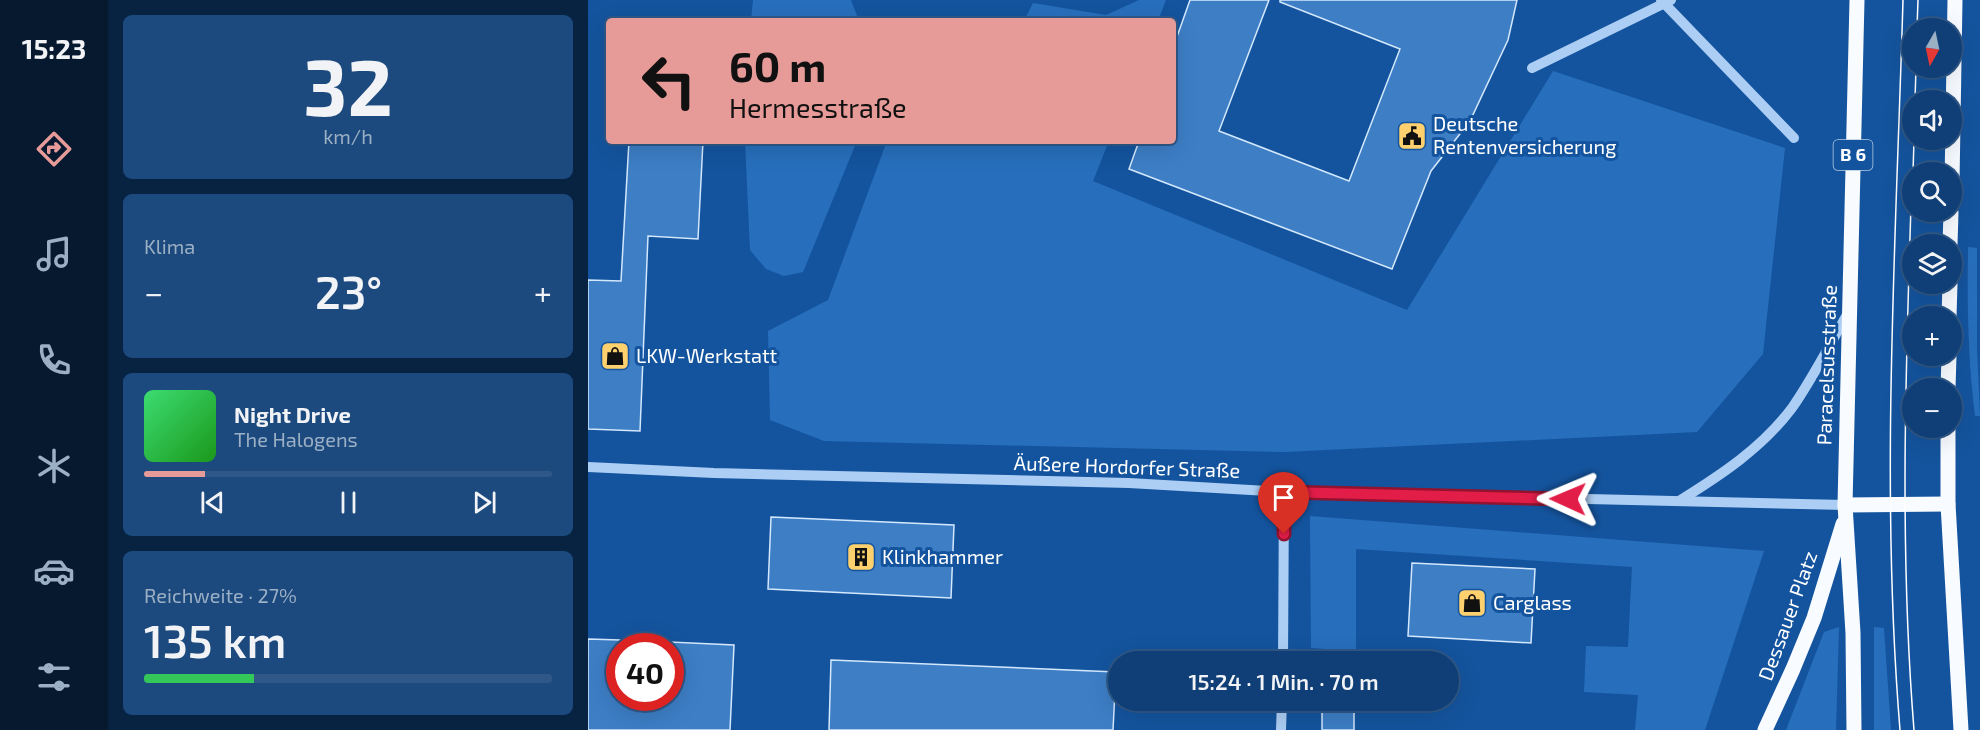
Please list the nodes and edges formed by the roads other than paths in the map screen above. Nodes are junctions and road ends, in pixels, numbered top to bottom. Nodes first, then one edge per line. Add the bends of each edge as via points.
1 (1857, 0) edge
2 (1955, 0) edge
3 (1666, 1) edge
4 (1532, 68) dead end
5 (1794, 138) dead end
6 (1952, 162) edge
7 (1850, 310) junction
8 (1948, 438) edge
9 (588, 467) edge
10 (1284, 492) junction
11 (1679, 501) junction
12 (1948, 504) junction
13 (1845, 510) junction
14 (1283, 651) edge
15 (1282, 711) edge
16 (1281, 730) edge
17 (1765, 730) edge
18 (1854, 730) edge
19 (1960, 730) edge

1 - 7 main road, Paracelsusstraße / B 6
2 - 6 main road
3 - 4 street
3 - 5 street
7 - 11 street via 1783,418 1754,449
7 - 13 main road, Paracelsusstraße / B 6
8 - 12 main road
9 - 10 street, Äußere Hordorfer Straße via 1129,483
10 - 11 street, Äußere Hordorfer Straße
10 - 14 street
11 - 13 street, Äußere Hordorfer Straße
12 - 13 main road
12 - 19 main road
13 - 17 main road, Dessauer Platz via 1814,618
13 - 18 main road, Paracelsusstraße
15 - 16 street

